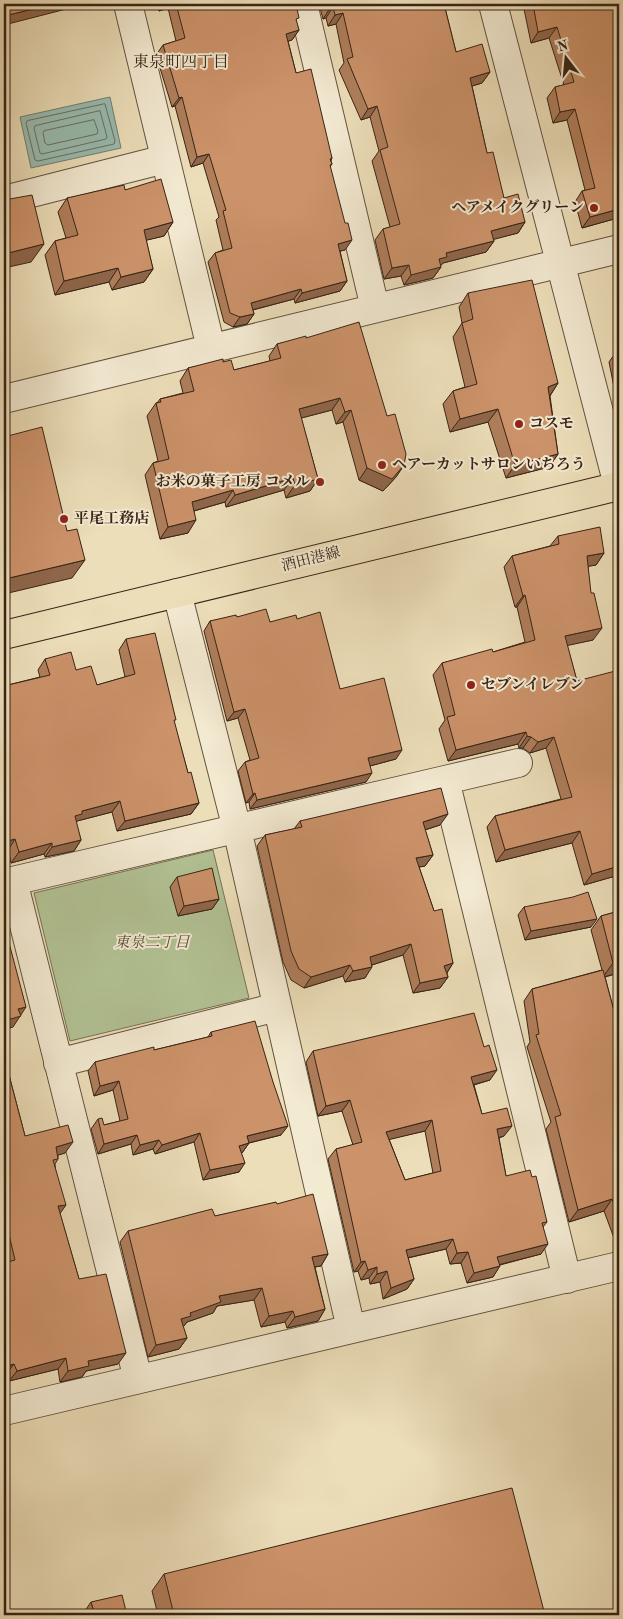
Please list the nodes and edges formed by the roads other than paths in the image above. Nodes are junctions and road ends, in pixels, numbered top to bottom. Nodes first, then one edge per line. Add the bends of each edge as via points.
1 (128, 4) edge
2 (303, 4) edge
3 (494, 4) edge
4 (165, 159) junction
5 (4, 200) edge
6 (619, 249) edge
7 (561, 263) junction
8 (375, 308) junction
9 (211, 348) junction
10 (4, 399) edge
11 (619, 487) edge
12 (177, 593) junction
13 (4, 635) edge
14 (518, 763) dead end
15 (444, 780) junction
16 (237, 829) junction
17 (8, 882) edge
18 (278, 1007) junction
19 (58, 1063) junction
20 (619, 1266) edge
21 (567, 1279) junction
22 (351, 1329) junction
23 (138, 1379) junction
24 (4, 1411) edge

1 - 4 street
2 - 8 street
3 - 7 street
4 - 5 street
4 - 9 street
6 - 7 street
7 - 8 street
7 - 11 street
8 - 9 street
9 - 10 street
11 - 12 main road, 酒田港線
12 - 13 main road, 酒田港線
12 - 16 street
14 - 15 street
15 - 16 street
15 - 21 street
16 - 17 street
16 - 18 street
17 - 19 street
18 - 19 street
18 - 22 street
19 - 23 street
20 - 21 street
21 - 22 street
22 - 23 street
23 - 24 street

